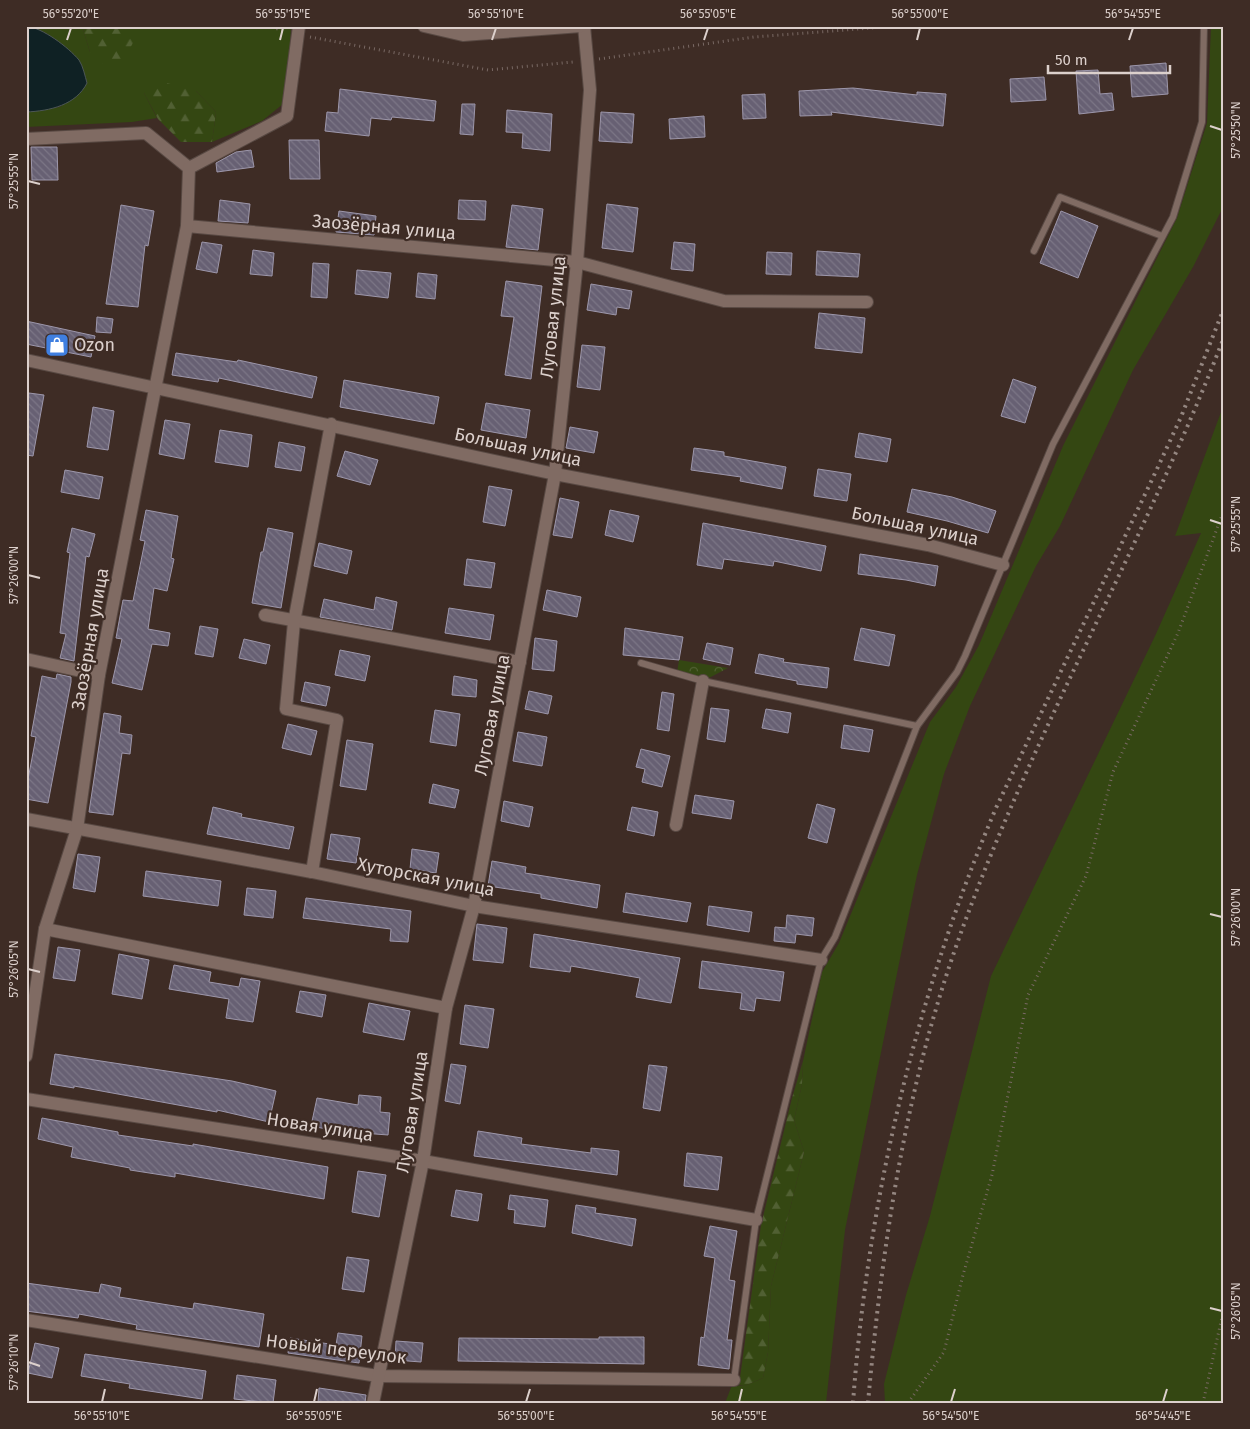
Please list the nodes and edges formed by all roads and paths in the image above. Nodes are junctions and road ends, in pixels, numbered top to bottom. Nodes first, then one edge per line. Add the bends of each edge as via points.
1 (299, 26) edge
2 (424, 26) edge
3 (583, 26) edge
4 (1204, 26) edge
5 (26, 139) edge
6 (190, 168) junction
7 (187, 226) junction
8 (1162, 236) junction
9 (1034, 251) dead end
10 (577, 262) junction
11 (867, 302) dead end
12 (26, 360) edge
13 (154, 388) junction
14 (331, 424) junction
15 (555, 474) junction
16 (1224, 510) edge
17 (1003, 565) junction
18 (264, 615) dead end
19 (294, 622) junction
20 (26, 659) edge
21 (520, 662) junction
22 (641, 663) dead end
23 (99, 675) junction
24 (702, 681) junction
25 (917, 726) junction
26 (26, 819) edge
27 (676, 826) dead end
28 (77, 828) junction
29 (312, 872) junction
30 (474, 906) junction
31 (45, 929) junction
32 (821, 960) junction
33 (446, 1008) junction
34 (26, 1056) edge
35 (26, 1099) edge
36 (423, 1161) junction
37 (756, 1220) junction
38 (1224, 1308) edge
39 (26, 1320) edge
40 (378, 1376) junction
41 (734, 1380) joint
42 (373, 1403) edge
43 (908, 1403) edge
44 (1203, 1403) edge

1 - 6 street via 288,116
2 - 3 street via 463,35
3 - 10 street, Луговая улица via 590,90
4 - 8 lane via 1202,122 1173,217
5 - 6 street via 146,133
6 - 7 street, Заозёрная улица
7 - 10 street, Заозёрная улица
7 - 13 street, Заозёрная улица
8 - 9 lane via 1060,197
8 - 17 lane via 1053,444
10 - 11 street, Заозёрная улица via 724,301
10 - 15 street, Луговая улица
12 - 13 street, Большая улица
13 - 14 street, Большая улица
13 - 23 street, Заозёрная улица
14 - 15 street, Большая улица
14 - 19 street
15 - 17 street, Большая улица via 899,539
15 - 21 street, Луговая улица
16 - 43 path via 1178,633 1114,772 1086,876 1028,995 992,1175 944,1352
17 - 25 lane via 966,656
18 - 19 street
19 - 21 street
19 - 29 street via 286,709 337,720
20 - 23 street
21 - 30 street, Луговая улица
22 - 24 lane
23 - 28 street, Заозёрная улица
24 - 25 lane
24 - 27 street
25 - 32 lane via 835,937
26 - 28 street, Хуторская улица
28 - 29 street, Хуторская улица
28 - 31 street, Заозёрная улица
29 - 30 street, Хуторская улица
30 - 32 street, Хуторская улица
30 - 33 street, Луговая улица
31 - 33 street
31 - 34 street, Заозёрная улица
32 - 37 lane
33 - 36 street, Луговая улица
35 - 36 street, Новая улица
36 - 37 street, Новая улица
36 - 40 street, Луговая улица
37 - 41 lane
38 - 44 path
39 - 40 street, Новый переулок
40 - 41 street, Новый переулок
40 - 42 street, Луговая улица

